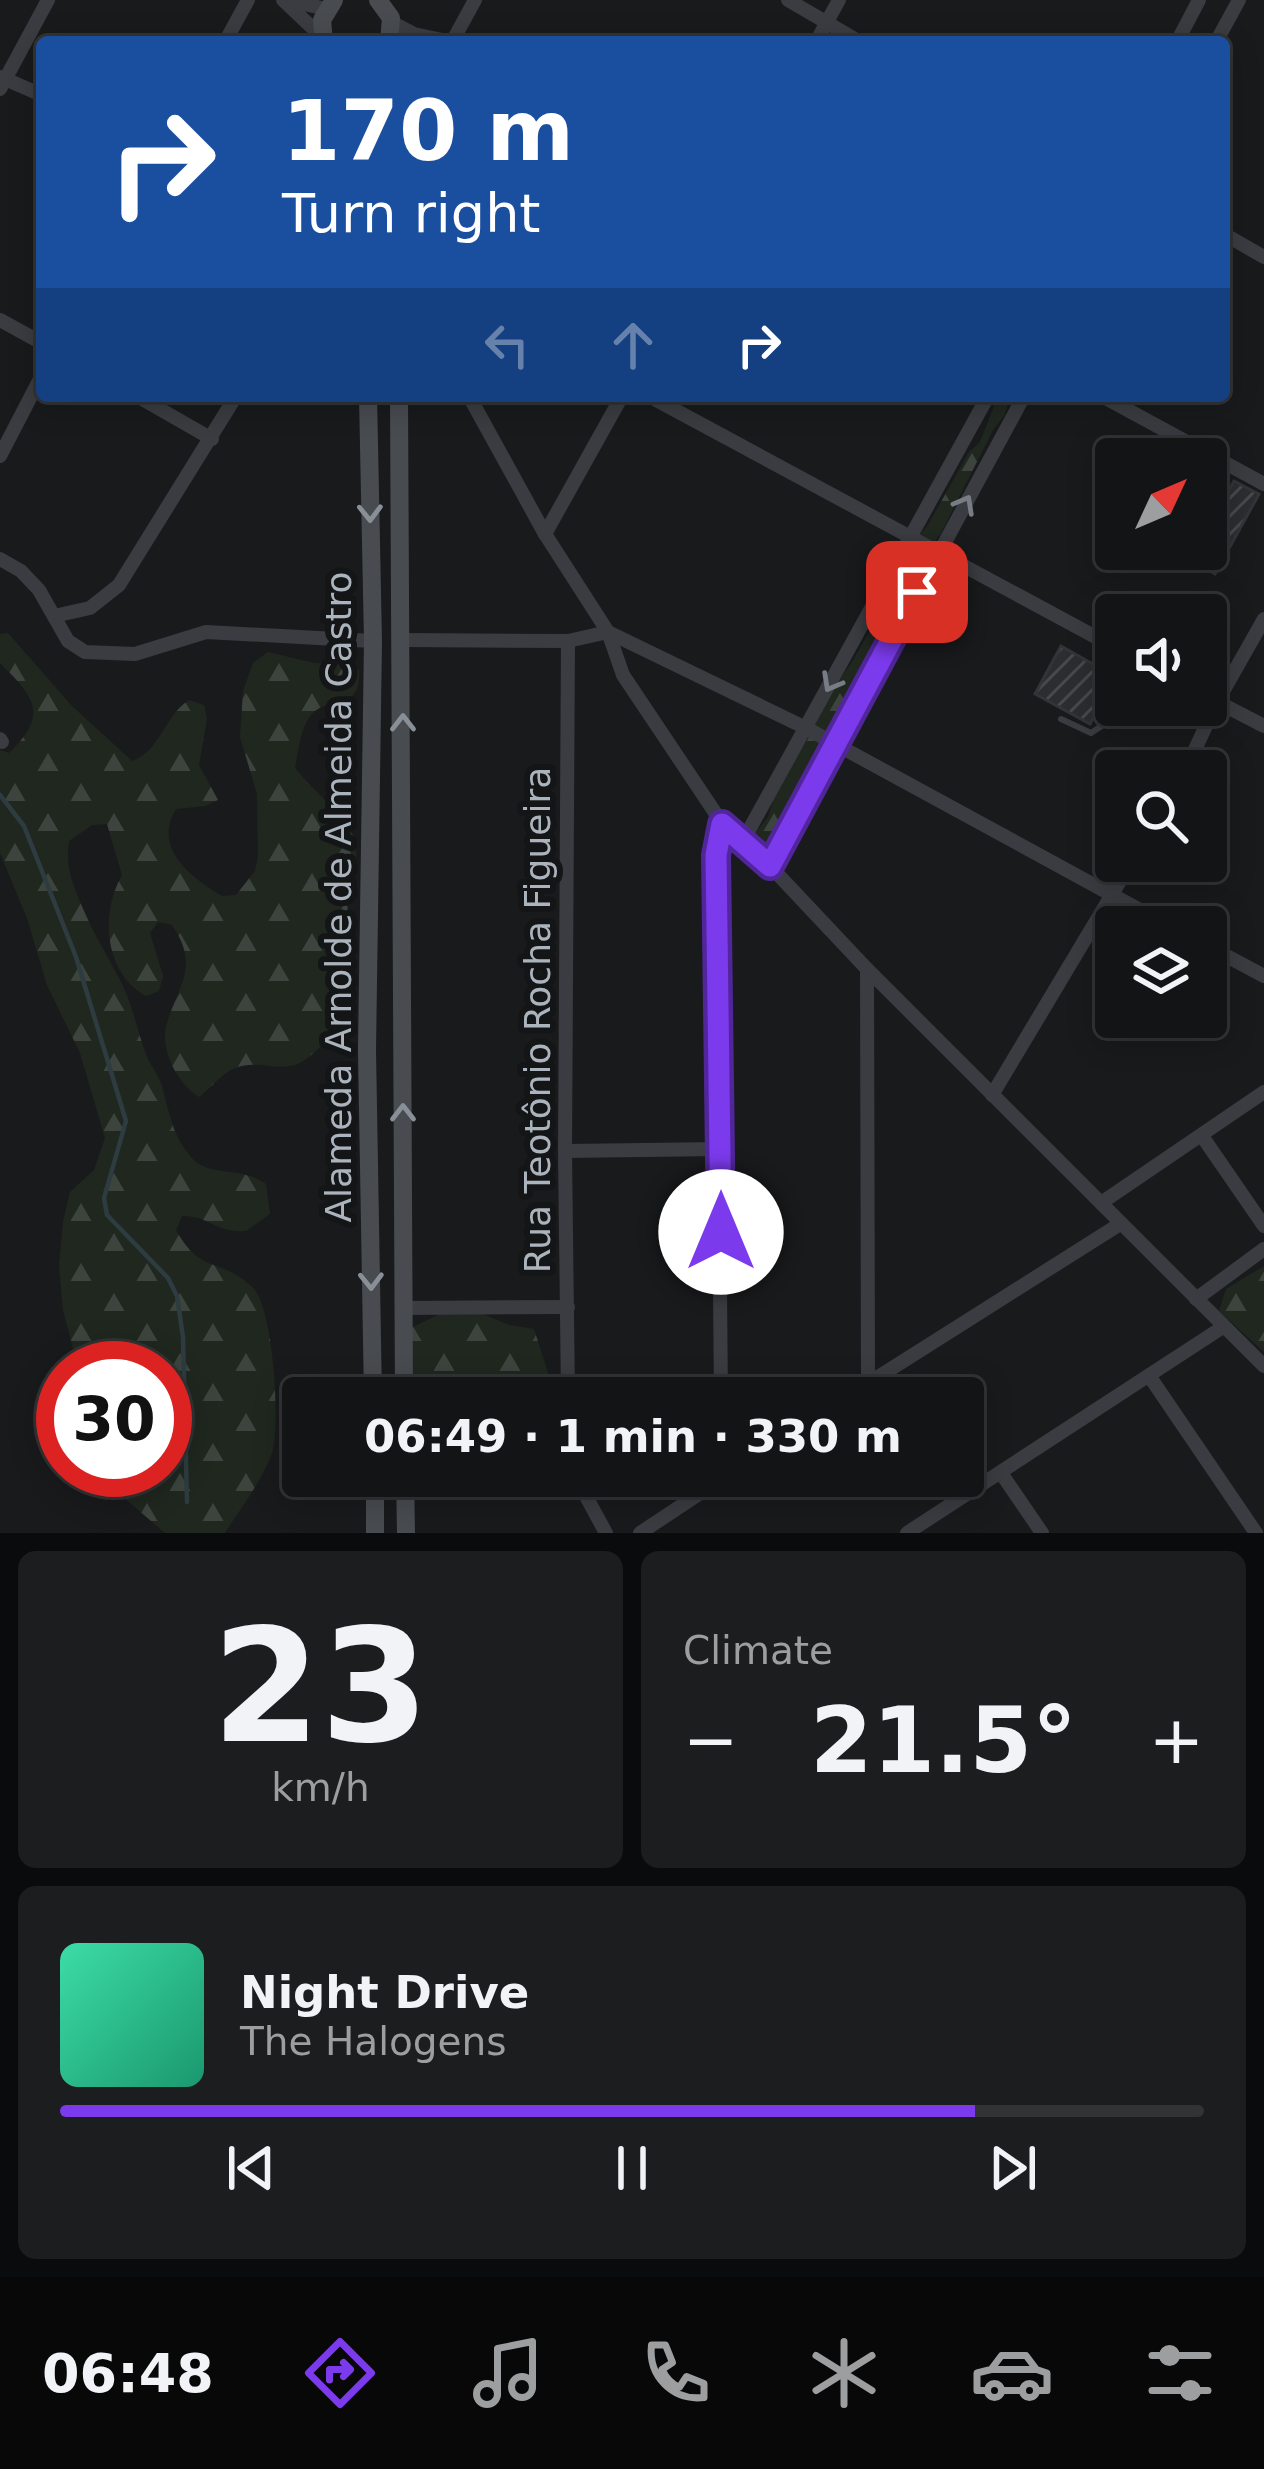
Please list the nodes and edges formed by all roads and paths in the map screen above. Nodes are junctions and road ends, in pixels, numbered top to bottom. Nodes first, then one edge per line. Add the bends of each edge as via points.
1 (48, 0) edge
2 (248, 0) edge
3 (285, 0) edge
4 (378, 0) edge
5 (475, 0) edge
6 (788, 0) edge
7 (839, 0) edge
8 (1199, 0) edge
9 (1238, 0) edge
10 (330, 5) edge
11 (827, 22) junction
12 (390, 35) edge
13 (227, 36) edge
14 (319, 36) edge
15 (324, 36) edge
16 (424, 36) edge
17 (455, 36) edge
18 (819, 36) edge
19 (850, 36) edge
20 (1180, 36) edge
21 (1219, 36) edge
22 (2, 81) edge
23 (36, 93) edge
24 (1230, 237) edge
25 (1264, 257) edge
26 (0, 320) edge
27 (36, 340) edge
28 (36, 387) edge
29 (147, 402) edge
30 (233, 402) edge
31 (368, 402) edge
32 (399, 402) edge
33 (472, 402) edge
34 (619, 402) edge
35 (660, 402) edge
36 (985, 402) edge
37 (1021, 402) edge
38 (1113, 402) edge
39 (212, 439) junction
40 (0, 456) edge
41 (1264, 484) edge
42 (545, 534) junction
43 (910, 540) junction
44 (938, 554) junction
45 (0, 559) edge
46 (54, 616) junction
47 (1264, 619) edge
48 (608, 632) junction
49 (1095, 637) edge
50 (403, 640) junction
51 (373, 641) junction
52 (568, 641) junction
53 (1227, 676) edge
54 (1227, 707) edge
55 (1061, 719) dead end
56 (1102, 726) edge
57 (1264, 726) edge
58 (806, 728) junction
59 (835, 743) junction
60 (722, 824) junction
61 (403, 825) junction
62 (370, 826) junction
63 (743, 841) junction
64 (770, 866) junction
65 (1119, 882) edge
66 (1111, 895) junction
67 (1132, 906) edge
68 (1227, 956) edge
69 (868, 969) junction
70 (1264, 976) edge
71 (1264, 1092) edge
72 (992, 1095) junction
73 (1202, 1136) junction
74 (721, 1149) junction
75 (565, 1151) junction
76 (1102, 1203) junction
77 (1120, 1223) junction
78 (1264, 1226) edge
79 (1264, 1249) edge
80 (1196, 1299) junction
81 (568, 1307) junction
82 (403, 1308) junction
83 (1222, 1327) junction
84 (1264, 1366) edge
85 (373, 1377) edge
86 (404, 1377) edge
87 (568, 1377) edge
88 (722, 1377) edge
89 (868, 1377) edge
90 (877, 1377) edge
91 (1150, 1377) junction
92 (1001, 1473) junction
93 (375, 1497) edge
94 (405, 1497) edge
95 (586, 1497) edge
96 (693, 1497) edge
97 (376, 1533) edge
98 (406, 1533) edge
99 (606, 1533) edge
100 (640, 1533) edge
101 (908, 1533) edge
102 (1042, 1533) edge
103 (1256, 1533) edge

1 - 22 street
2 - 13 street
3 - 10 street
3 - 14 street
4 - 12 main road
5 - 17 street
6 - 11 street
7 - 11 street
8 - 20 street
9 - 21 street
10 - 15 main road
11 - 18 street
11 - 19 street
12 - 16 street
22 - 23 street
24 - 25 street
26 - 27 street
28 - 40 street
29 - 39 street
30 - 39 street
31 -> 51 main road, Alameda Arnolde de Almeida Castro
32 - 50 main road, Alameda Arnolde de Almeida Castro
33 - 42 street
34 - 42 street
35 - 43 street
36 - 43 street
44 -> 37 street
38 - 41 street
39 - 46 street via 118,585 90,608
42 - 48 street
43 - 44 street
43 -> 58 street
44 - 49 street
44 - 59 street
45 - 46 street via 39,590
46 - 51 street via 85,652 135,654 206,632
47 - 53 street
48 - 52 street
48 - 58 street
48 - 60 street via 623,675
50 - 52 street
61 -> 50 main road, Alameda Arnolde de Almeida Castro
51 - 62 main road, Alameda Arnolde de Almeida Castro
52 - 75 street, Rua Teotônio Rocha Figueira
54 - 57 street
55 - 56 lane via 1091,733
58 - 59 street
58 - 63 street
59 - 64 street
59 - 66 street
60 - 63 street
60 - 74 street
61 - 62 main road
82 -> 61 main road, Alameda Arnolde de Almeida Castro
62 -> 85 main road, Alameda Arnolde de Almeida Castro
63 - 64 street
64 - 69 street
65 - 66 street
66 - 67 street
66 - 72 street
68 - 70 street
69 - 72 street
69 - 89 street
71 - 73 street
72 - 76 street
73 - 76 street
73 - 78 street
74 - 75 street
74 - 88 street
75 - 81 street, Rua Teotônio Rocha Figueira
76 - 77 street
77 - 80 street
77 - 90 street
79 - 80 street
80 - 83 street
81 - 82 street
81 - 87 street, Rua Teotônio Rocha Figueira
82 - 86 main road, Alameda Arnolde de Almeida Castro
83 - 84 street
83 - 91 street
91 - 92 street
91 - 103 street
92 - 101 street
92 - 102 street
93 - 97 main road
94 - 98 main road
95 - 99 street
96 - 100 street

